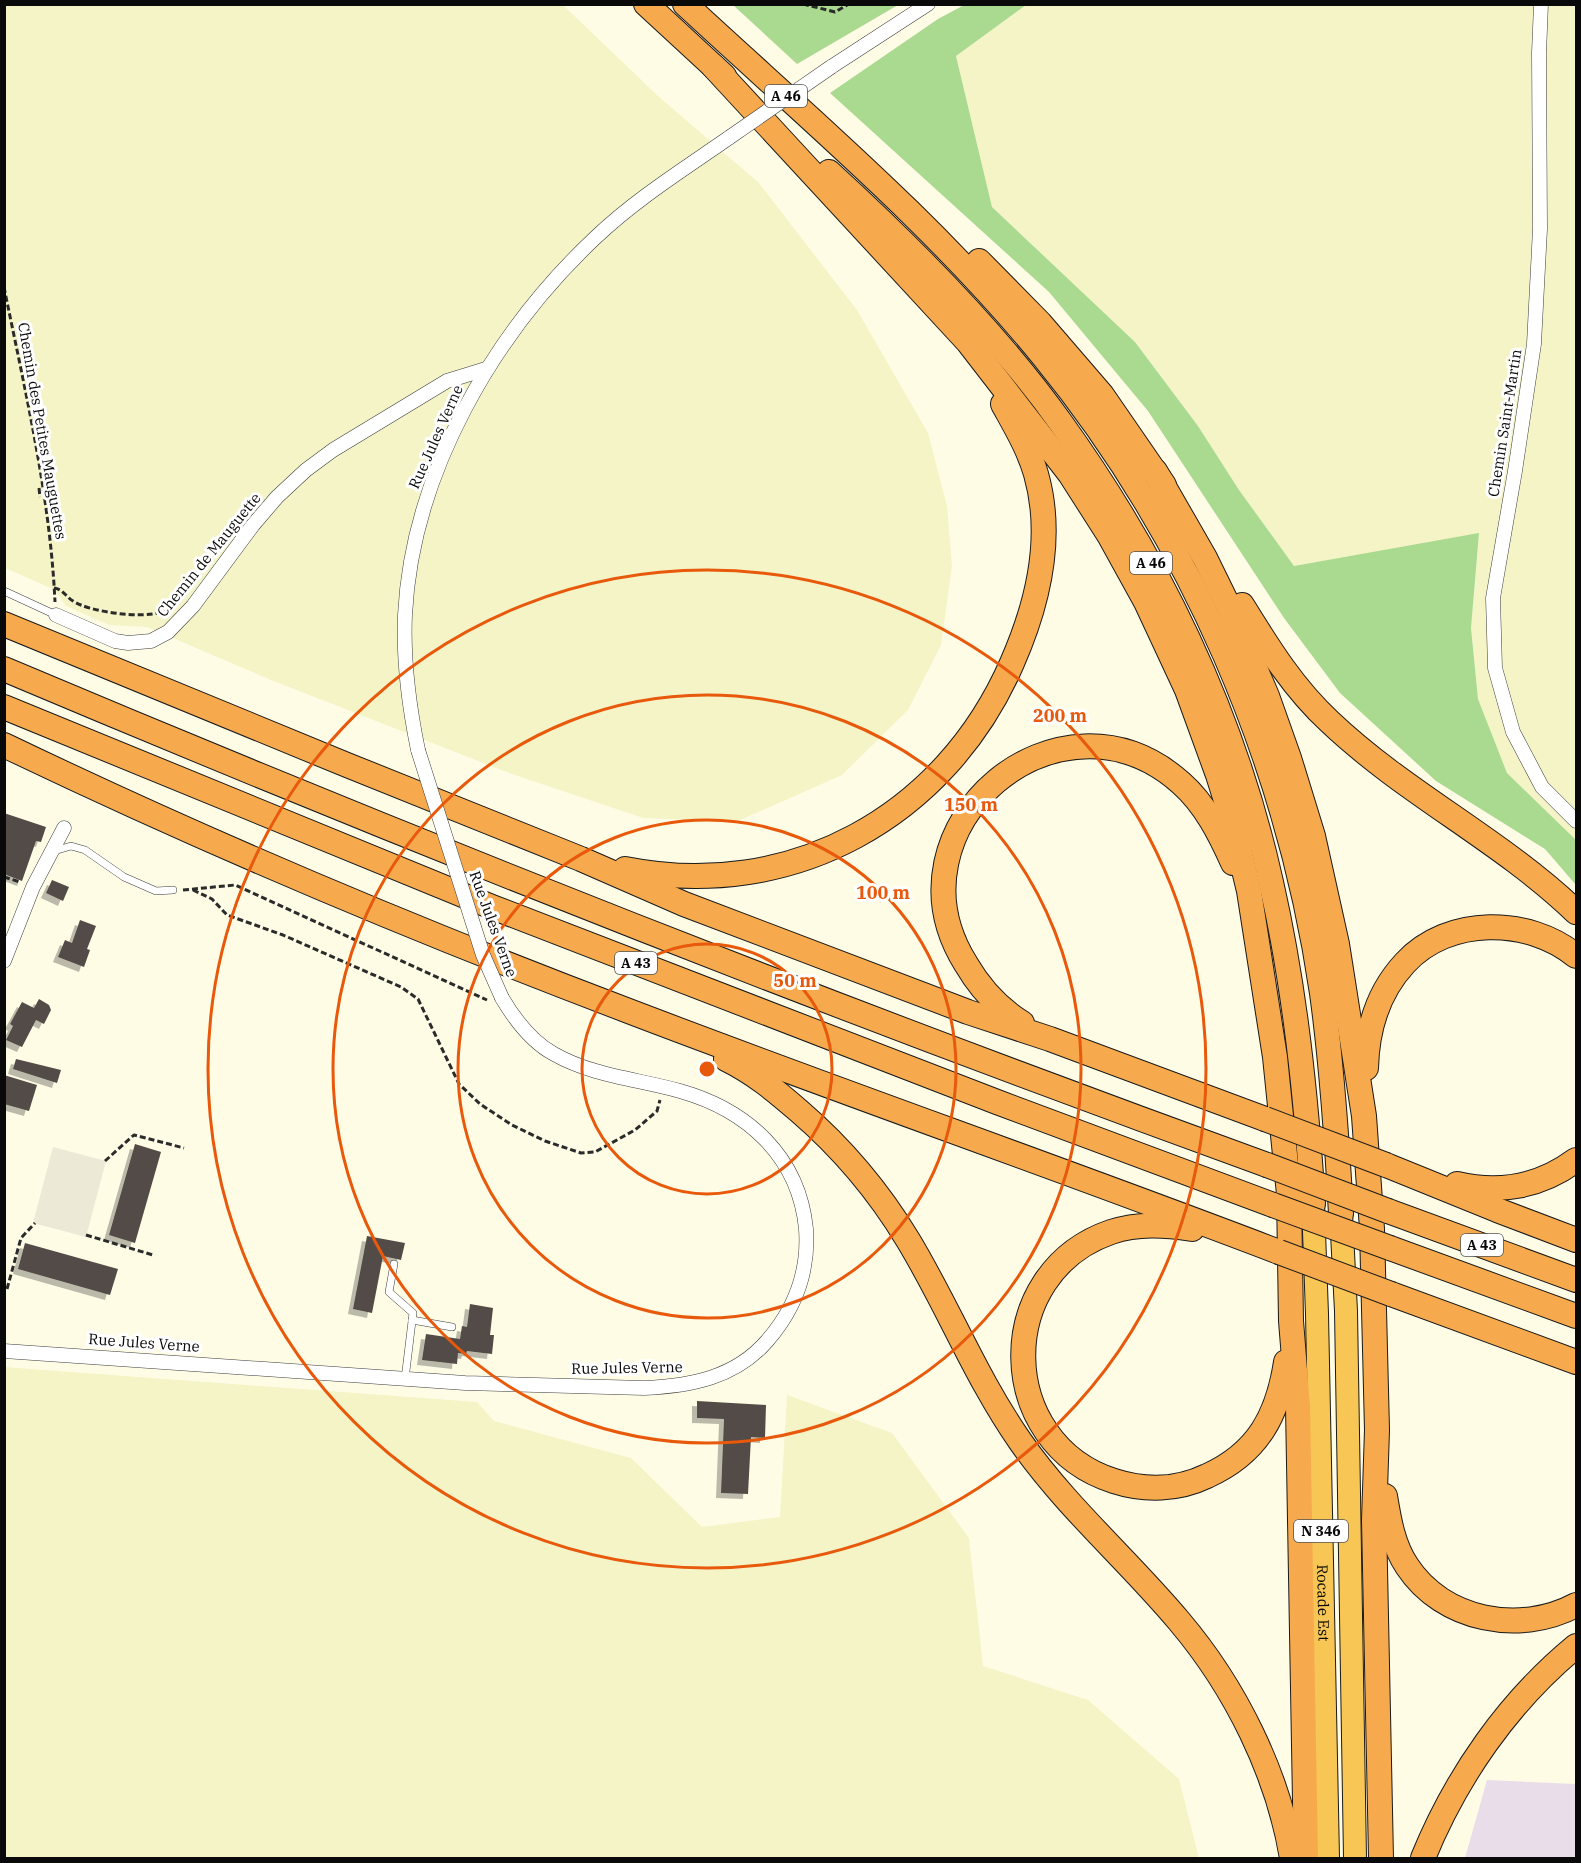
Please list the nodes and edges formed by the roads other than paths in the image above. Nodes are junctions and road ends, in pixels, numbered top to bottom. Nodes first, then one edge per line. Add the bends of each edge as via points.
1 (646, 4) edge
2 (685, 4) edge
3 (928, 4) edge
4 (1541, 4) edge
5 (713, 66) junction
6 (821, 128) junction
7 (968, 342) junction
8 (486, 369) junction
9 (1155, 471) junction
10 (4, 591) edge
11 (56, 615) joint
12 (4, 623) edge
13 (4, 669) edge
14 (4, 707) edge
15 (4, 745) edge
16 (1576, 821) edge
17 (64, 828) dead end
18 (53, 852) junction
19 (581, 859) junction
20 (173, 890) road end
21 (1576, 912) edge
22 (1254, 928) junction
23 (1576, 957) edge
24 (4, 961) edge
25 (627, 1010) junction
26 (1050, 1039) junction
27 (1364, 1116) junction
28 (1576, 1160) edge
29 (1412, 1175) junction
30 (1312, 1204) joint
31 (1341, 1214) joint
32 (1248, 1240) junction
33 (1576, 1240) edge
34 (394, 1264) dead end
35 (1576, 1280) edge
36 (1576, 1316) edge
37 (412, 1320) junction
38 (1291, 1321) junction
39 (452, 1327) dead end
40 (1534, 1346) junction
41 (4, 1351) edge
42 (1576, 1362) edge
43 (1576, 1373) edge
44 (405, 1378) junction
45 (1377, 1430) junction
46 (1576, 1605) edge
47 (1576, 1646) edge
48 (1292, 1858) edge
49 (1306, 1858) edge
50 (1328, 1858) edge
51 (1355, 1858) edge
52 (1382, 1858) edge
53 (1423, 1858) edge

1 - 5 highway, A 46
2 - 6 highway, A 46
3 - 8 street, Rue Jules Verne, bridge via 638,202 560,272
4 - 16 street, Chemin Saint-Martin via 1540,229 1534,344 1493,598 1495,668 1513,732 1527,760 1542,787
5 - 7 highway
5 - 30 highway, A 46 via 882,222 978,321 1066,429 1131,528 1161,583 1198,659 1256,819 1284,945 1301,1056
6 - 9 highway via 963,245 1018,300 1102,395
6 - 31 highway, A 46 via 956,259 1083,406 1184,567 1211,622 1260,742 1298,874 1324,1011
7 - 19 highway via 1030,458 1040,490 1044,531 1041,572 1025,632 995,700 971,737 899,809 855,838 793,863 749,873 685,876 648,873
7 - 22 highway via 1070,474 1146,602 1187,690 1218,775 1243,861
8 - 11 street, Chemin de Mauguette via 447,381 306,470 253,525 182,620 158,638 137,644 115,640
8 - 44 street, Rue Jules Verne, bridge via 433,481 410,563 405,616 408,687 418,750 483,955 504,1002 525,1030 552,1053 580,1067 705,1100 750,1125 774,1148 797,1188 805,1223 805,1260 794,1302 768,1340 732,1369 701,1382 670,1386 520,1385
9 - 21 highway via 1278,663 1328,721 1381,765 1518,861
9 - 27 highway via 1229,607 1289,758 1313,836 1331,916
10 - 11 lane, Chemin de Mauguette
12 - 19 highway
13 - 35 highway, A 43, bridge via 363,818 699,951
14 - 36 highway, A 43, bridge via 492,907 997,1102
15 - 25 highway via 237,853
17 - 18 street
18 - 20 lane via 71,846 85,850 124,877 156,891
18 - 24 street via 33,887
19 - 26 highway via 684,904 968,1012
22 - 26 highway via 1222,840 1204,809 1169,773 1140,757 1101,748 1058,750 1015,766 979,797 957,831 946,866 946,910 955,945 981,987 1010,1015
22 - 38 highway via 1275,1057 1288,1194
23 - 27 highway via 1541,936 1491,927 1460,932 1421,949 1396,974 1377,1005 1368,1042
25 - 32 highway
25 - 48 highway via 758,1078 829,1138 869,1184 908,1240 978,1373 1020,1441 1051,1481 1180,1622 1213,1666 1254,1740 1276,1797
26 - 29 highway, bridge
27 - 45 highway via 1372,1229
28 - 29 highway via 1539,1182 1513,1187 1480,1188
29 - 33 highway
30 - 50 highway, Rocade Est / N 346
31 - 51 highway, Rocade Est / N 346
32 - 38 highway via 1177,1227 1135,1227 1100,1237 1069,1257 1038,1295 1025,1331 1024,1372 1035,1413 1064,1453 1101,1477 1132,1486 1161,1488 1190,1483 1242,1455 1272,1418 1283,1382
32 - 40 highway, bridge
34 - 37 lane via 389,1292 413,1312
37 - 39 lane
37 - 44 lane
38 - 49 highway via 1298,1407
40 - 42 highway
40 - 43 highway
41 - 44 street, Rue Jules Verne
45 - 46 highway via 1384,1491 1397,1548 1406,1566 1431,1593 1463,1611 1505,1621 1544,1617
45 - 52 highway via 1374,1520
47 - 53 highway via 1532,1687 1496,1730 1461,1781

